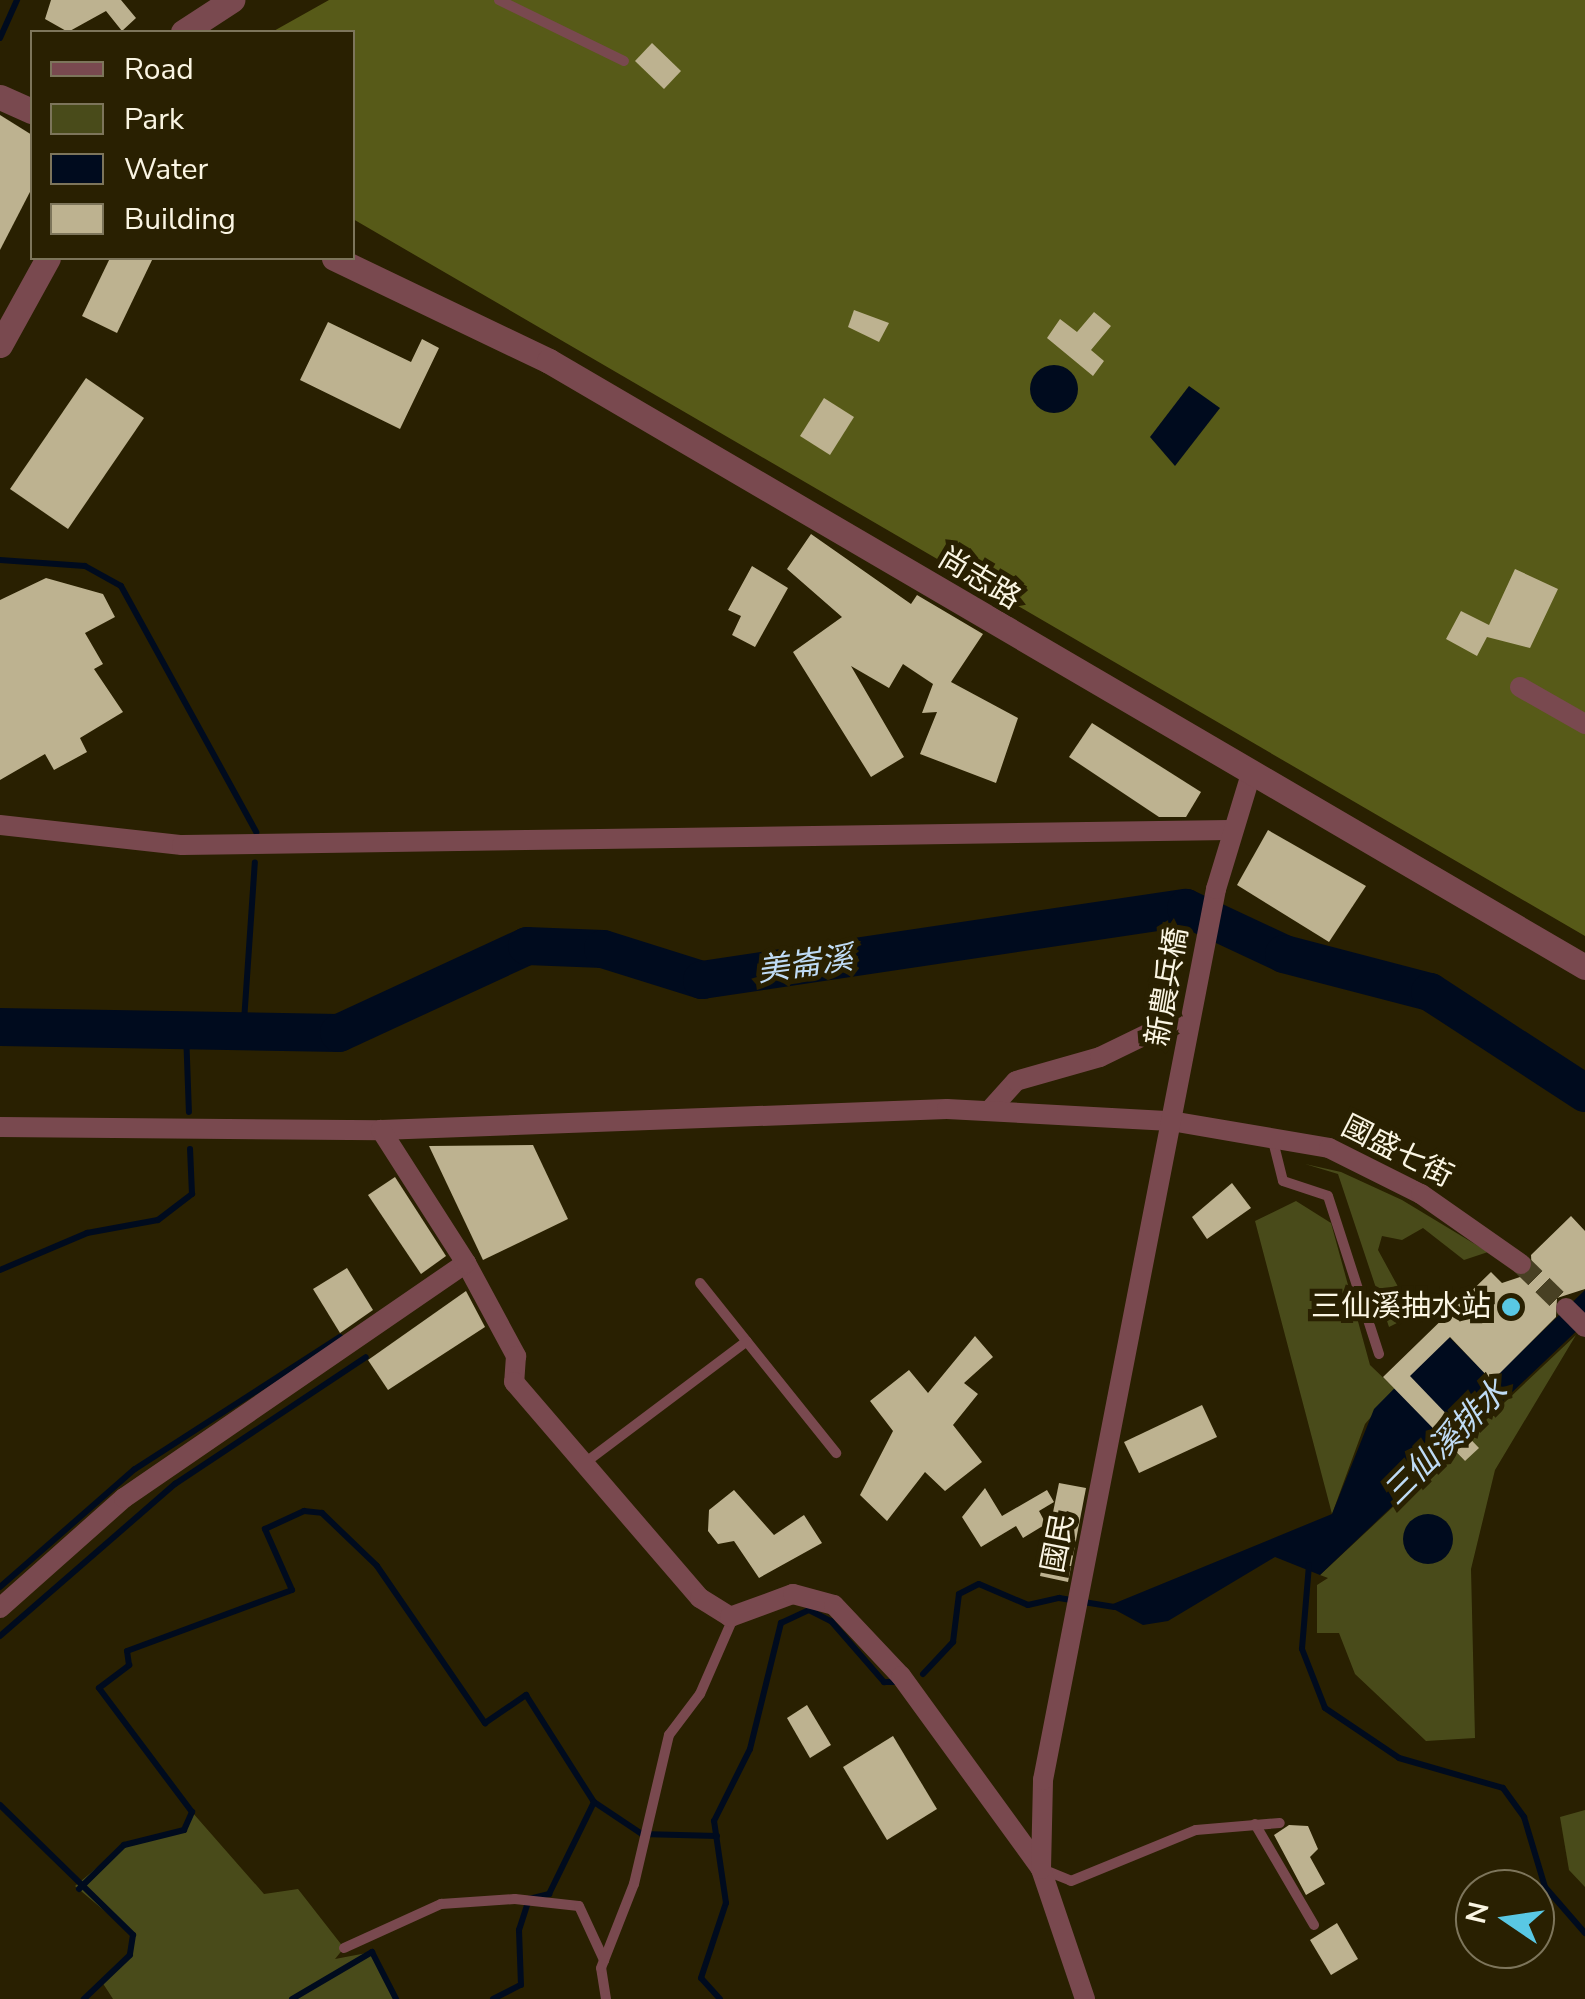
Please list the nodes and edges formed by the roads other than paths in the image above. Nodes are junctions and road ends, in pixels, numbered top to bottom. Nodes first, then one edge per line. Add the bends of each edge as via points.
1 (232, 0) edge
2 (499, 0) edge
3 (194, 16) edge
4 (624, 61) dead end
5 (0, 98) edge
6 (30, 110) edge
7 (47, 260) edge
8 (338, 260) edge
9 (0, 345) edge
10 (1520, 686) dead end
11 (1585, 724) edge
12 (1250, 777) junction
13 (0, 825) edge
14 (1230, 830) junction
15 (1585, 967) edge
16 (1172, 1022) dead end
17 (1178, 1096) joint
18 (988, 1110) junction
19 (1171, 1121) junction
20 (0, 1127) edge
21 (381, 1130) junction
22 (1272, 1136) junction
23 (466, 1263) junction
24 (1521, 1264) tunnel mouth
25 (700, 1284) dead end
26 (1566, 1308) tunnel mouth
27 (1585, 1327) edge
28 (747, 1340) junction
29 (1378, 1354) dead end
30 (836, 1453) dead end
31 (586, 1462) junction
32 (0, 1608) edge
33 (734, 1616) junction
34 (1280, 1823) dead end
35 (1255, 1824) junction
36 (1041, 1869) junction
37 (1314, 1925) dead end
38 (344, 1948) dead end
39 (604, 1960) junction
40 (606, 1999) edge
41 (1085, 1999) edge

1 - 3 street
2 - 4 lane
5 - 6 street
7 - 9 street
8 - 12 street, 尚志路 via 548,361
10 - 11 street
12 - 14 street, 新農兵橋
12 - 15 street, 尚志路
13 - 14 street via 182,846
14 - 17 street, 新農兵橋
16 - 18 street via 1100,1057 1016,1081
17 - 19 street, 國民
18 - 19 street, 國盛七街
18 - 21 street, 國盛七街
19 - 22 street, 國盛七街
19 - 36 street, 國民 via 1043,1780
20 - 21 street, 國盛七街
21 - 23 street
22 - 24 street, 國盛七街 via 1382,1172
22 - 29 lane via 1283,1181 1328,1196
23 - 31 street via 516,1356 514,1382
23 - 32 street via 124,1498
25 - 28 lane
26 - 27 street
28 - 30 lane
28 - 31 lane
31 - 33 street via 700,1598
33 - 36 street via 793,1594 834,1605 902,1676
33 - 39 lane via 700,1694 670,1735 634,1884
34 - 35 lane
35 - 36 lane via 1196,1830 1070,1881
35 - 37 lane
36 - 41 street, 國民
38 - 39 lane via 441,1904 519,1900 579,1906
39 - 40 lane

